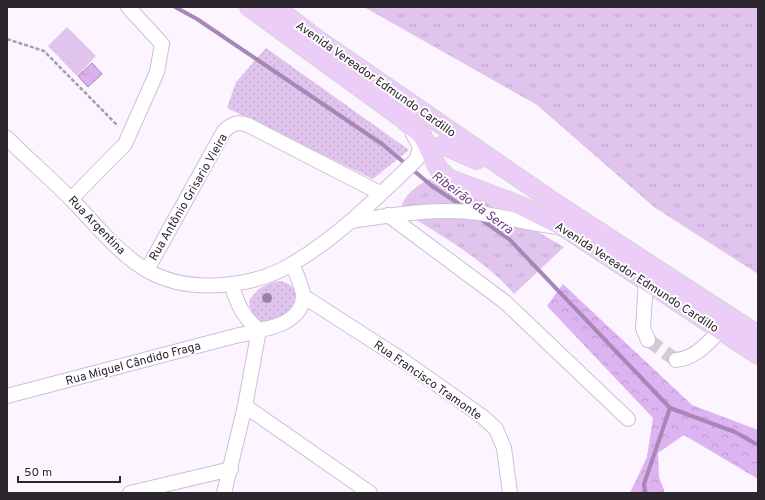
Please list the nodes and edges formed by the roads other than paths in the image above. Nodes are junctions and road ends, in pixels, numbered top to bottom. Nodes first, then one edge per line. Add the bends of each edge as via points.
1 (128, 7) edge
2 (249, 7) edge
3 (276, 7) edge
4 (8, 140) edge
5 (424, 155) junction
6 (380, 193) junction
7 (71, 199) junction
8 (555, 203) junction
9 (388, 216) junction
10 (352, 221) junction
11 (566, 228) junction
12 (292, 264) junction
13 (146, 270) junction
14 (646, 282) junction
15 (231, 284) junction
16 (303, 296) junction
17 (259, 331) junction
18 (720, 331) junction
19 (758, 335) edge
20 (648, 340) tunnel mouth
21 (758, 355) edge
22 (676, 360) dead end
23 (7, 396) edge
24 (246, 406) junction
25 (628, 419) dead end
26 (231, 469) junction
27 (130, 493) edge
28 (224, 493) edge
29 (370, 493) edge
30 (510, 493) edge

1 - 7 street via 162,44 157,72 125,144
2 - 5 main road, Avenida Vereador Edmundo Cardillo via 403,119 422,136
3 - 8 main road, Avenida Vereador Edmundo Cardillo via 317,39
4 - 7 street, Rua Argentina
5 - 6 street, Rua Argentina
5 - 8 main road via 443,145 449,146
5 - 11 main road, Avenida Vereador Edmundo Cardillo via 448,178 519,205
6 - 10 street, Rua Argentina
6 - 13 street, Rua Antônio Grisario Vieira via 248,124 239,122 230,125 224,131
7 - 13 street, Rua Argentina via 124,254
8 - 19 main road, Avenida Vereador Edmundo Cardillo
9 - 10 street, Rua Argentina
9 - 11 street, Rua Argentina via 443,210 481,213
9 - 25 street via 505,302
10 - 12 street, Rua Argentina
11 - 14 main road, Avenida Vereador Edmundo Cardillo
12 - 15 street, Rua Argentina via 260,277
12 - 16 street
13 - 15 street, Rua Argentina via 180,283 213,286
14 - 18 main road, Avenida Vereador Edmundo Cardillo
14 - 20 street via 643,328
15 - 17 street via 240,309
16 - 17 street, Rua Miguel Cândido Fraga via 294,317
16 - 30 street, Rua Francisco Tramonte via 400,359 483,417 496,429 504,448
17 - 23 street, Rua Miguel Cândido Fraga
17 - 24 street
18 - 21 main road, Avenida Vereador Edmundo Cardillo
18 - 22 street via 701,350 687,359
24 - 26 street
24 - 29 street
26 - 27 street
26 - 28 street

